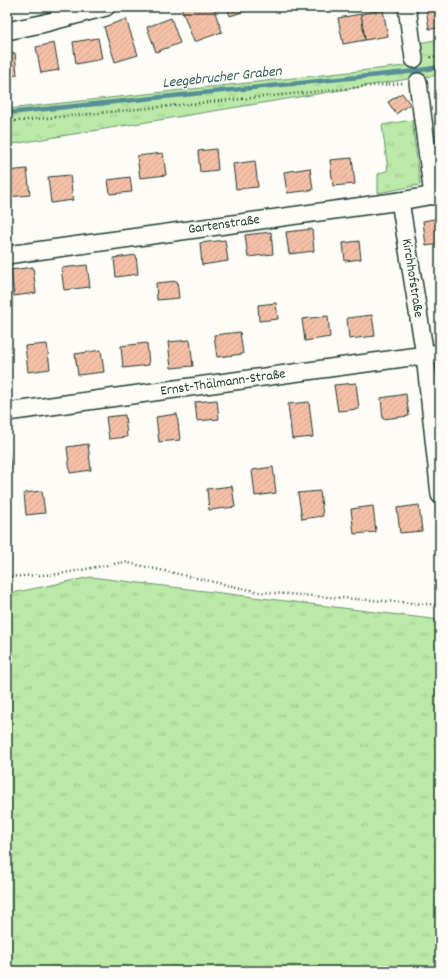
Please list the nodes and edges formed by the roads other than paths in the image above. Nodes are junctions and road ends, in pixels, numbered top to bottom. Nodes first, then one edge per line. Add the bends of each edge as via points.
1 (106, 7) edge
2 (407, 7) edge
3 (7, 31) edge
4 (414, 59) dead end
5 (418, 82) road end
6 (436, 195) edge
7 (400, 201) junction
8 (7, 255) edge
9 (432, 354) edge
10 (7, 412) edge
11 (440, 495) edge

1 - 3 street
2 - 4 street
5 - 6 street
6 - 7 street, Gartenstraße
7 - 8 street, Gartenstraße
7 - 9 street, Kirchhofstraße
9 - 10 street, Ernst-Thälmann-Straße
9 - 11 street, Kirchhofstraße

